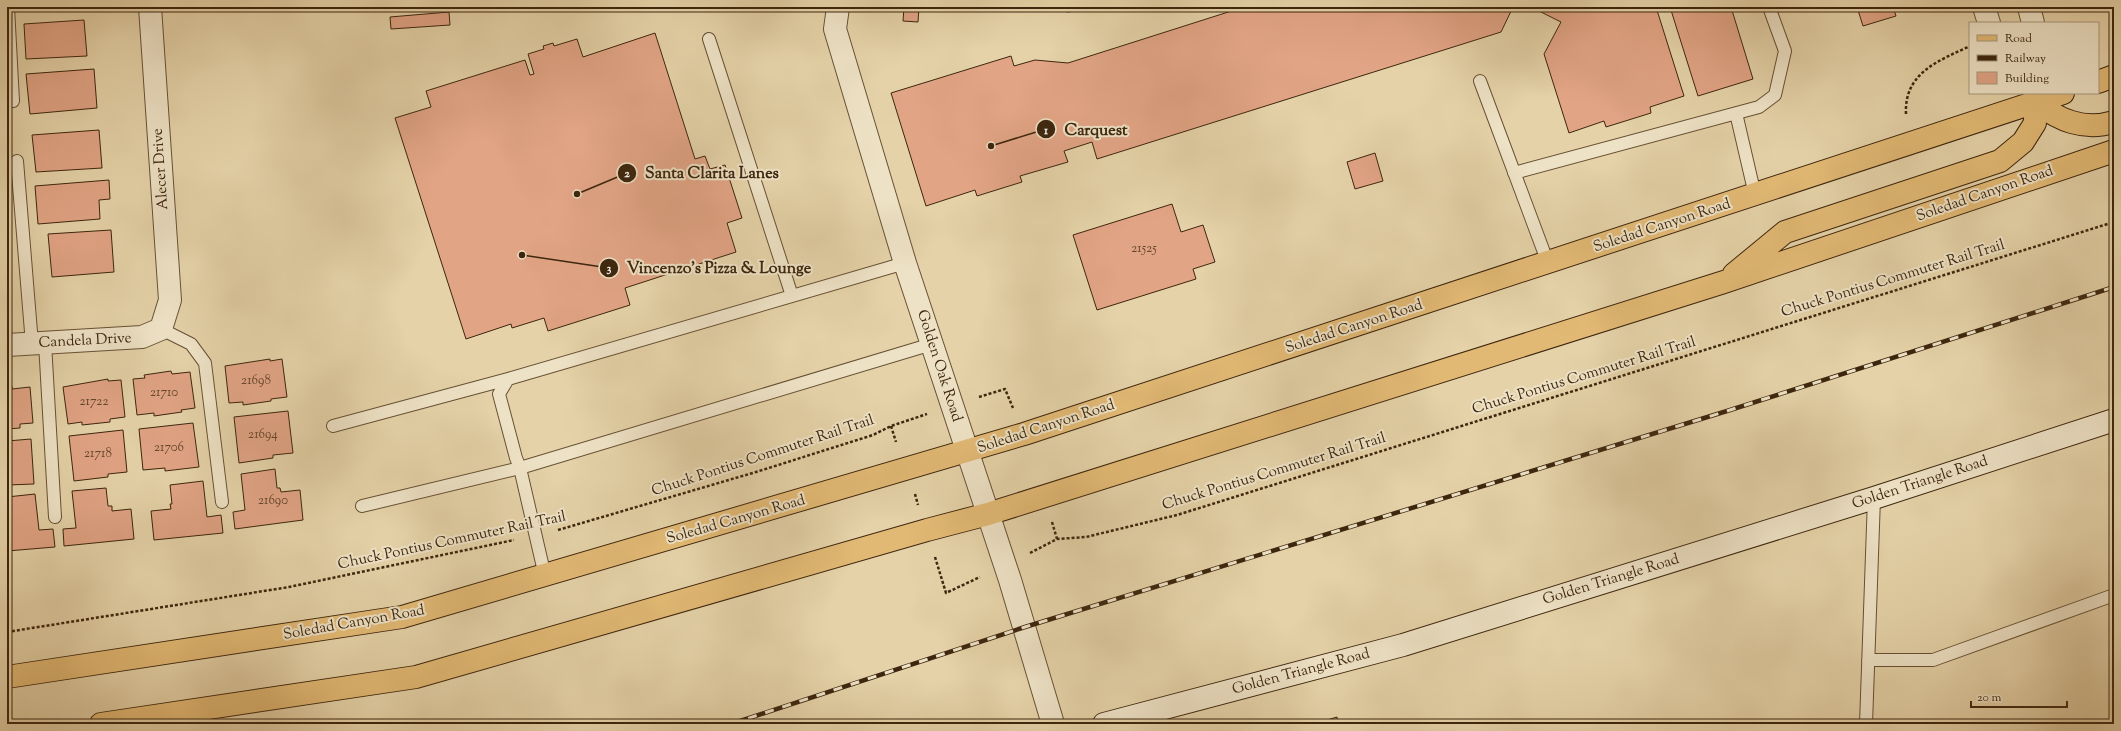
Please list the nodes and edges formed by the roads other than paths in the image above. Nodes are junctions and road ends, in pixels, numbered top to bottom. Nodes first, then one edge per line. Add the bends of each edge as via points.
1 (8, 7) edge
2 (150, 7) edge
3 (838, 7) edge
4 (1769, 7) edge
5 (1984, 7) edge
6 (2029, 7) edge
7 (1989, 22) edge
8 (2033, 22) edge
9 (710, 39) dead end
10 (2114, 76) edge
11 (1480, 81) dead end
12 (2099, 82) edge
13 (2053, 94) edge
14 (2032, 96) edge
15 (13, 101) dead end
16 (1736, 113) junction
17 (2114, 122) edge
18 (2114, 151) edge
19 (17, 161) dead end
20 (1514, 173) junction
21 (1755, 195) junction
22 (906, 263) junction
23 (1548, 263) junction
24 (1724, 282) junction
25 (792, 296) junction
26 (161, 329) junction
27 (38, 343) junction
28 (932, 344) junction
29 (7, 345) edge
30 (508, 379) junction
31 (2114, 420) edge
32 (333, 426) dead end
33 (967, 452) junction
34 (520, 468) junction
35 (1874, 498) junction
36 (222, 502) dead end
37 (362, 506) dead end
38 (988, 514) junction
39 (55, 517) dead end
40 (546, 576) junction
41 (2114, 595) edge
42 (1868, 660) junction
43 (7, 676) edge
44 (101, 724) edge
45 (1053, 724) edge
46 (1104, 724) edge
47 (1866, 724) edge

1 - 15 lane
2 - 26 street, Alecer Drive via 170,300
3 - 22 street, Golden Oak Road via 835,30
4 - 16 lane via 1785,52 1775,95 1759,107
5 - 7 street
6 - 8 street
9 - 25 lane
10 - 12 main road
11 - 20 lane
13 - 14 main road, Soledad Canyon Road
14 - 17 main road via 2054,116 2078,124
14 - 21 main road, Soledad Canyon Road
14 - 24 main road via 2035,123 2023,142 2000,161 1785,232
16 - 20 lane
16 - 21 lane
18 - 24 main road, Soledad Canyon Road
19 - 27 lane
20 - 23 lane
21 - 23 main road, Soledad Canyon Road
22 - 25 lane
22 - 28 street, Golden Oak Road
23 - 33 main road, Soledad Canyon Road
24 - 38 main road, Soledad Canyon Road
25 - 30 lane
26 - 27 street, Candela Drive via 142,337
26 - 36 lane via 191,344 205,363
27 - 29 street, Candela Drive
27 - 39 lane
28 - 33 street, Golden Oak Road
28 - 34 lane
30 - 32 lane
30 - 34 lane via 499,394
31 - 35 street, Golden Triangle Road
33 - 38 street, Golden Oak Road
33 - 40 main road, Soledad Canyon Road
34 - 37 lane
34 - 40 lane
35 - 42 lane
35 - 46 street, Golden Triangle Road via 1403,645
38 - 44 main road, Soledad Canyon Road via 416,677
38 - 45 street, Golden Oak Road via 1025,626
40 - 43 main road, Soledad Canyon Road via 402,617
41 - 42 lane via 1933,660
42 - 47 lane

